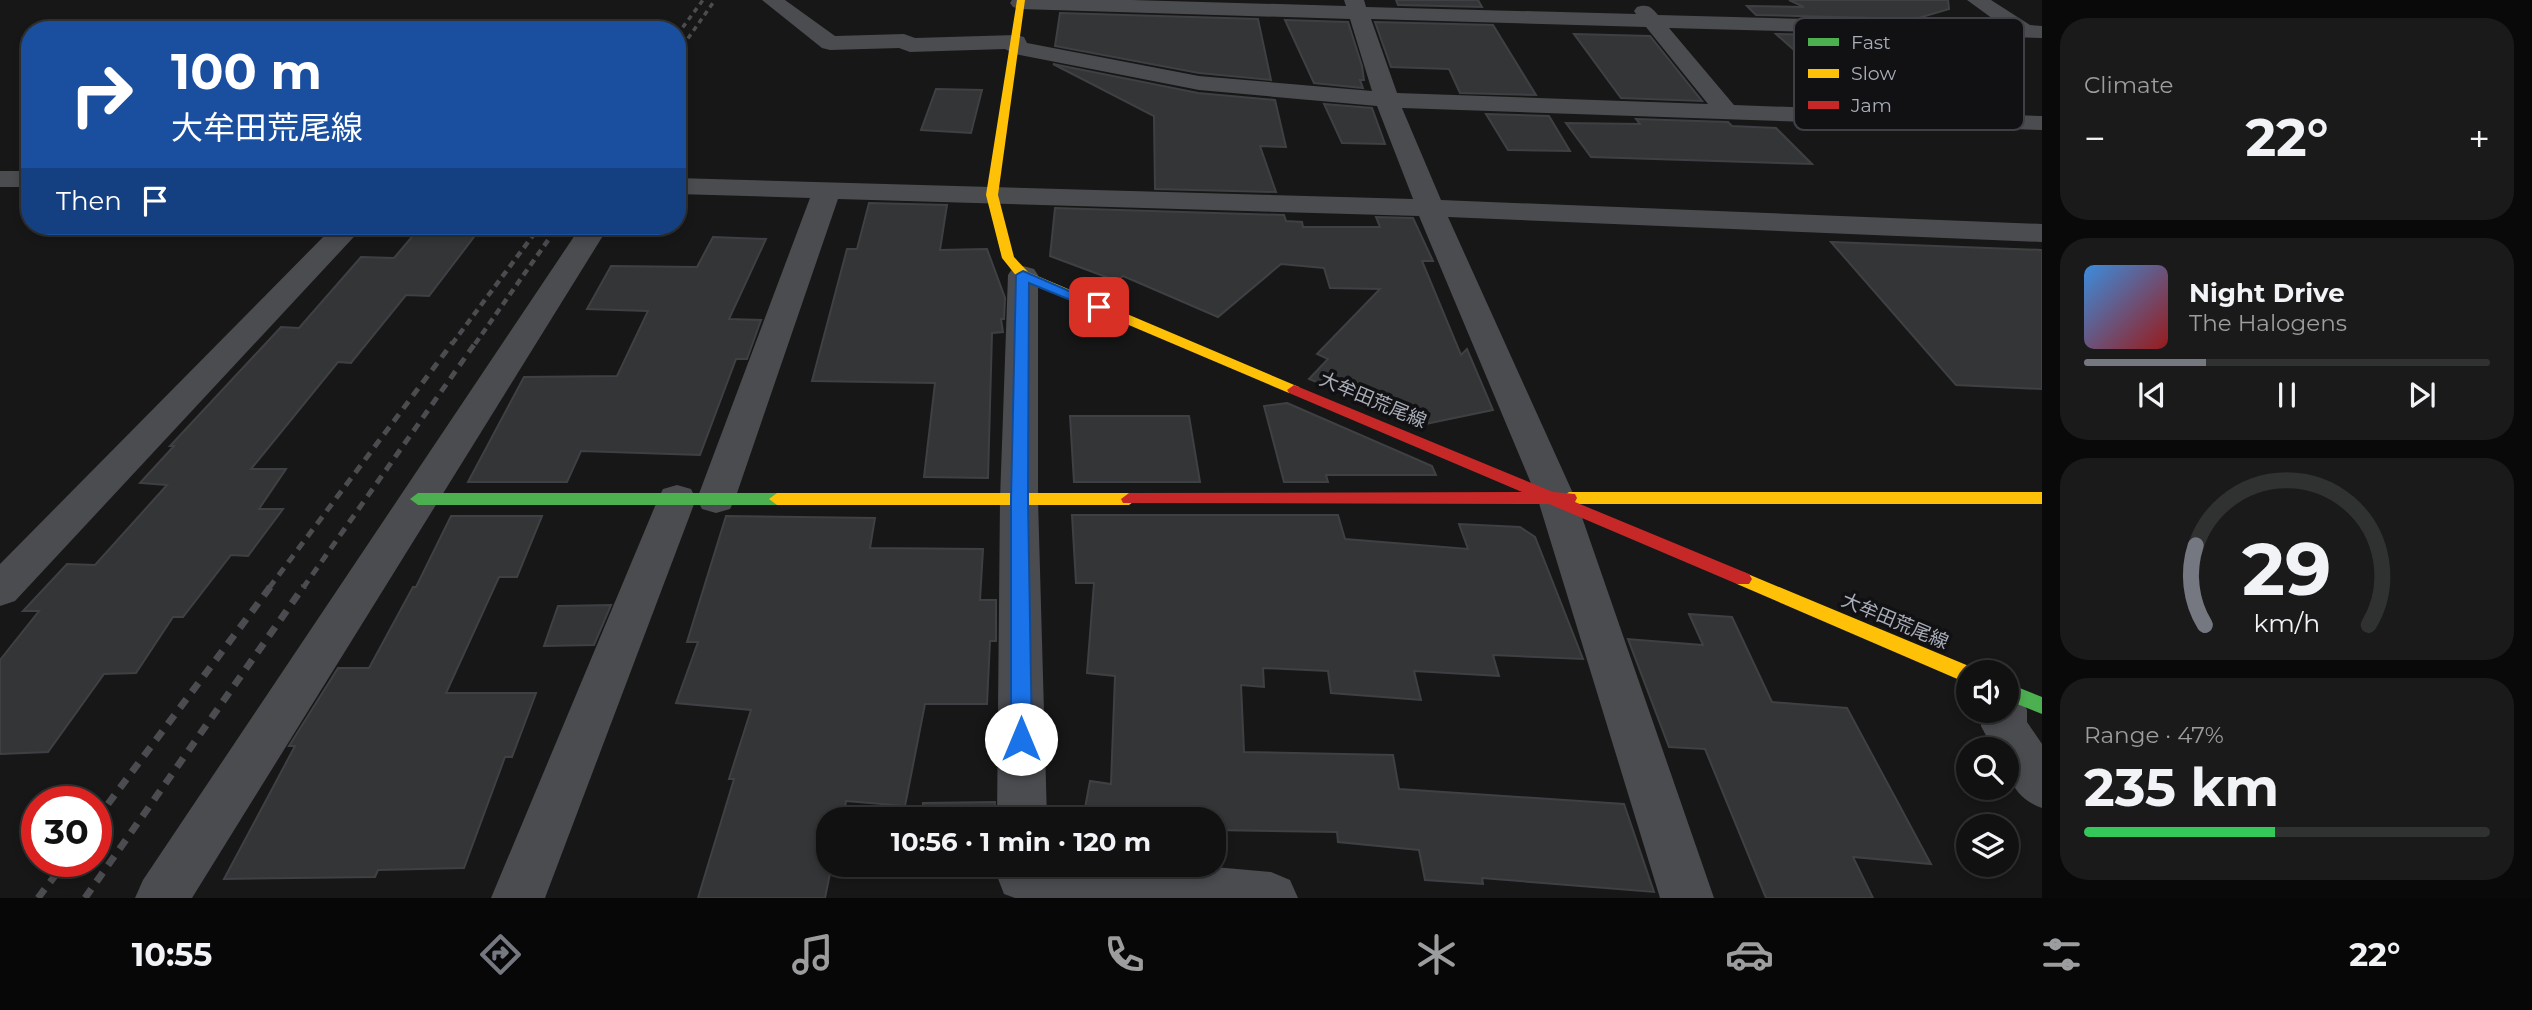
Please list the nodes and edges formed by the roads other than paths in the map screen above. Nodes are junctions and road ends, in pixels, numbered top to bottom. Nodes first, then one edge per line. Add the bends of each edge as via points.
1 (772, 0) edge
2 (1634, 0) edge
3 (1977, 0) edge
4 (1020, 1) edge
5 (1357, 7) edge
6 (2007, 18) edge
7 (1654, 22) junction
8 (1794, 27) edge
9 (1016, 44) junction
10 (1387, 100) junction
11 (1728, 113) junction
12 (1794, 115) edge
13 (2024, 121) edge
14 (2042, 122) edge
15 (0, 178) edge
16 (21, 179) edge
17 (686, 186) edge
18 (827, 190) junction
19 (992, 195) junction
20 (1430, 208) junction
21 (2042, 233) edge
22 (341, 235) edge
23 (589, 235) edge
24 (1023, 275) junction
25 (2042, 498) edge
26 (418, 499) junction
27 (697, 499) junction
28 (1019, 499) junction
29 (1557, 500) junction
30 (0, 590) edge
31 (1956, 669) edge
32 (2019, 696) edge
33 (2042, 706) edge
34 (2004, 723) edge
35 (2042, 786) edge
36 (1022, 807) edge
37 (1023, 879) edge
38 (162, 898) edge
39 (518, 898) edge
40 (1270, 898) edge
41 (1687, 898) edge

1 - 9 street via 830,43
2 - 7 street
3 - 6 street
4 - 5 street
4 - 9 main road
5 - 7 street
5 - 10 street
7 - 8 street
7 - 11 street
9 - 10 street via 1199,83
9 - 19 main road
10 - 11 street
10 - 20 street
11 - 12 street
13 - 14 street
15 - 16 street
17 - 18 street
18 - 19 street
18 - 27 street
19 - 20 street
19 - 24 main road via 1008,258
20 - 21 street
20 - 29 street
22 - 30 street
23 - 26 street
24 - 28 street
24 - 29 main road, 大牟田荒尾線
25 - 29 main road
26 - 27 main road
26 - 38 street
27 - 28 main road
27 - 39 street
28 - 29 main road
28 - 36 street
29 - 31 main road, 大牟田荒尾線
29 - 41 street
32 - 33 main road
34 - 35 street
37 - 40 street

